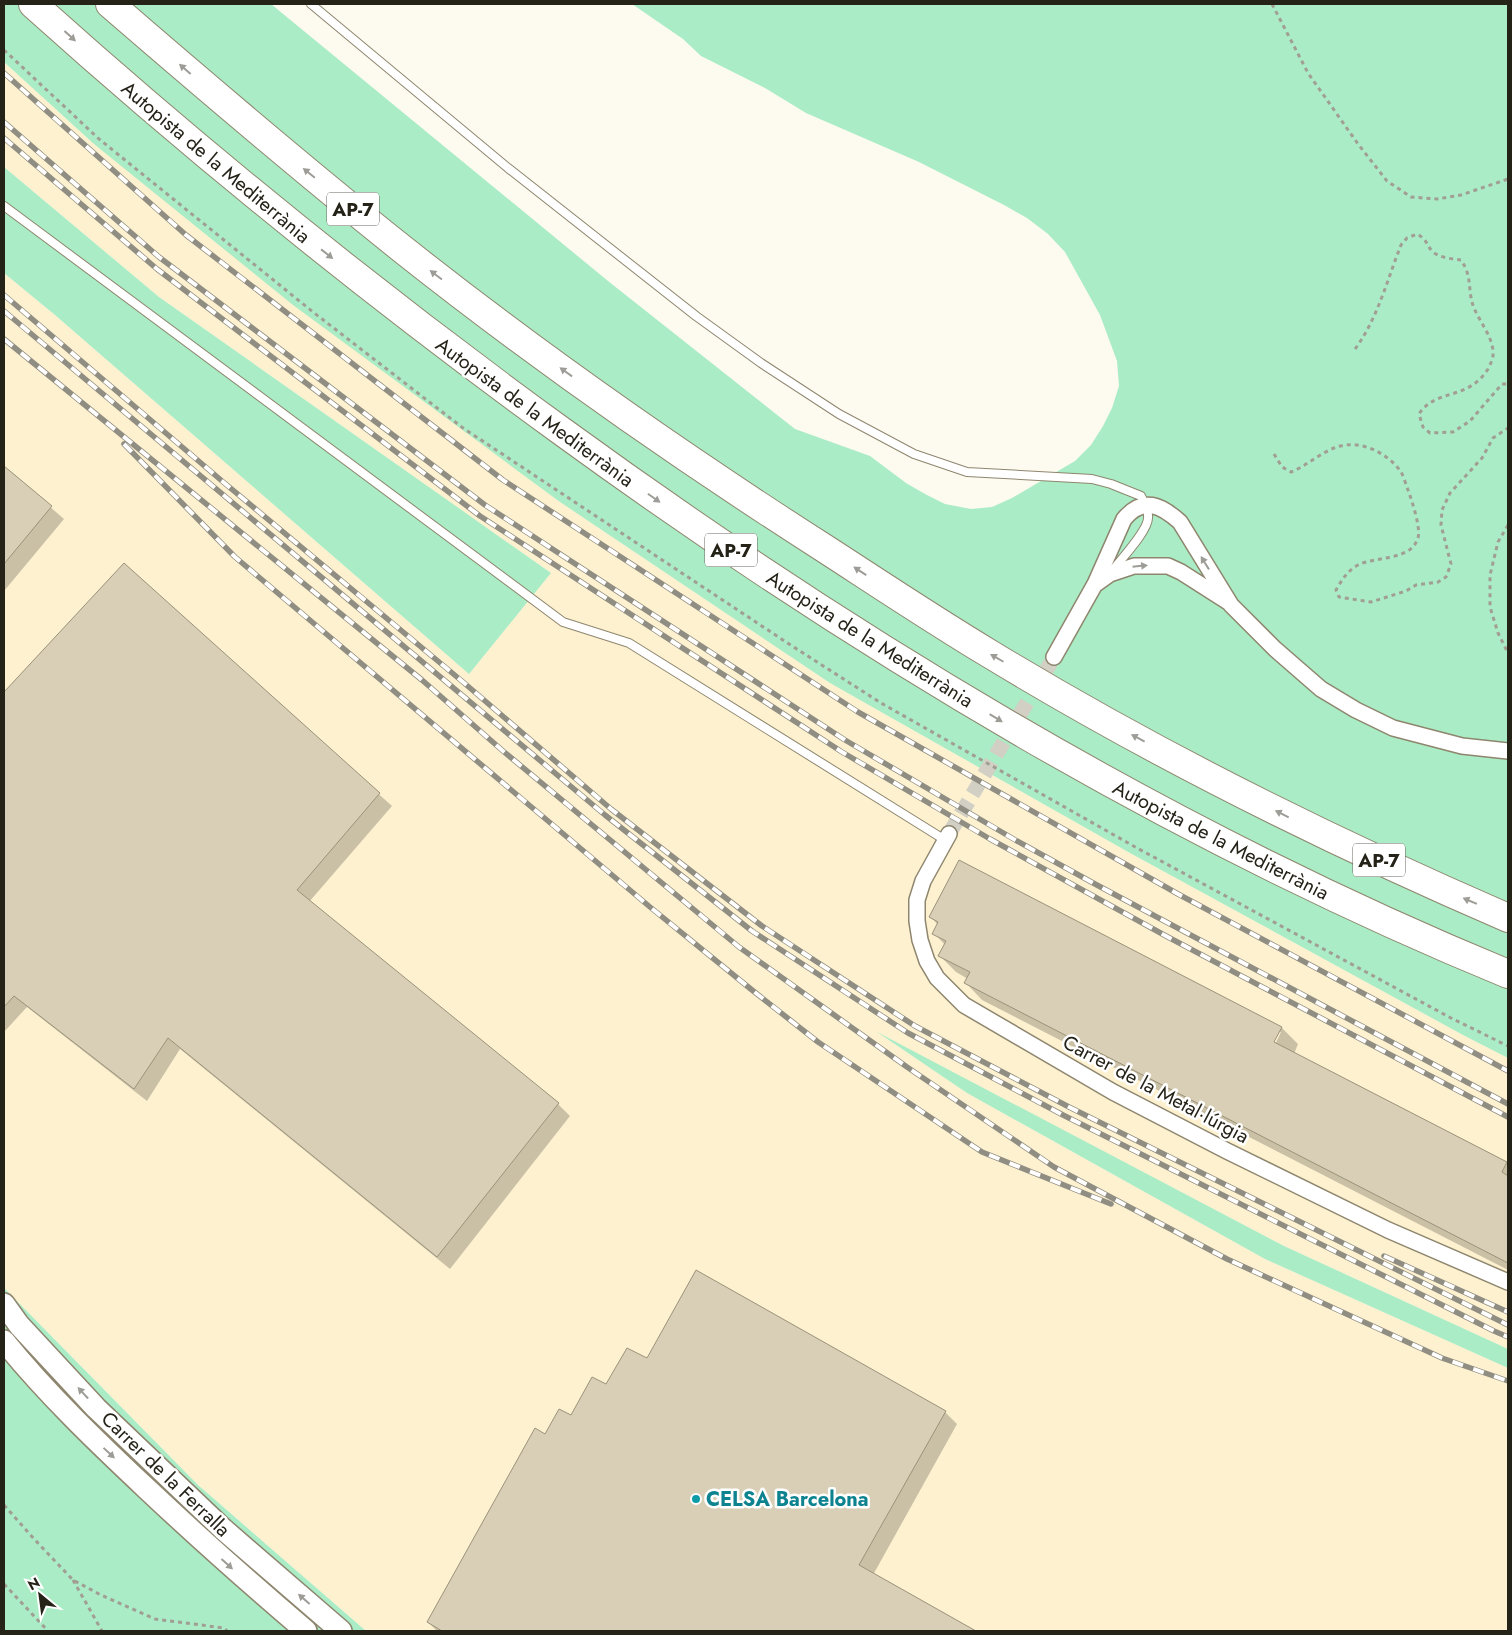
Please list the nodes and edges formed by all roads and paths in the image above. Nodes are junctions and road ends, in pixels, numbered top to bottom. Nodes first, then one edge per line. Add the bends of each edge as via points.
1 (33, 4) edge
2 (110, 4) edge
3 (311, 4) edge
4 (1272, 4) edge
5 (4, 50) edge
6 (1508, 180) edge
7 (4, 206) edge
8 (1355, 350) dead end
9 (1508, 384) edge
10 (1508, 428) edge
11 (1274, 454) dead end
12 (1146, 506) junction
13 (1508, 525) edge
14 (1110, 574) junction
15 (1095, 584) junction
16 (1231, 604) junction
17 (1508, 653) edge
18 (1054, 657) tunnel mouth
19 (1508, 751) edge
20 (947, 837) joint
21 (1508, 918) edge
22 (1508, 974) edge
23 (1508, 1046) edge
24 (1508, 1282) edge
25 (4, 1304) edge
26 (4, 1341) edge
27 (4, 1505) edge
28 (73, 1580) junction
29 (4, 1584) edge
30 (48, 1631) edge
31 (102, 1631) edge
32 (227, 1631) edge
33 (306, 1631) edge
34 (341, 1631) edge

1 -> 22 highway, Autopista de la Mediterrània / AP-7 via 190,142 368,286 630,481 759,570 925,676 1132,795 1308,886
21 -> 2 highway, AP-7 via 1326,836 1100,718 991,654 709,474 597,396 403,250 208,90
3 - 12 lane via 508,168 696,316 839,414 914,454 966,472 1092,479 1141,496
4 - 6 path via 1308,73 1387,181 1411,197 1437,199
5 - 23 path via 99,139 463,428 772,633 881,703 1103,828
7 - 20 lane via 563,622 629,643
8 - 9 path via 1381,300 1402,245 1407,238 1417,234 1425,238 1436,254 1461,260 1467,269 1473,306 1493,351 1491,363 1473,386 1436,398 1424,406 1419,414 1423,427 1430,433 1453,432 1470,421 1502,384
10 - 11 path via 1493,438 1482,458 1450,493 1442,510 1441,525 1451,564 1446,577 1371,602 1339,596 1336,590 1344,575 1358,565 1404,554 1414,548 1419,536 1413,505 1401,473 1376,450 1352,445 1335,447 1291,472 1282,467
12 - 14 lane via 1145,530
12 - 15 street via 1130,512 1124,519
16 -> 12 street via 1180,522 1162,508 1151,504
13 - 17 path via 1498,542 1490,575 1490,607
14 - 15 street
14 -> 16 street via 1134,566 1168,566
15 - 18 street
16 - 19 street via 1275,649 1321,688 1356,710 1394,728 1462,746
20 - 24 street, Carrer de la Metal·lúrgia via 923,881 917,900 917,921 927,961 937,978 964,1005 1113,1092 1227,1151 1388,1230
34 -> 25 street, Carrer de la Ferralla via 223,1529 96,1408 19,1325
26 -> 33 street, Carrer de la Ferralla via 103,1448 227,1564
27 - 28 path
28 - 31 path
28 - 32 path via 155,1619
29 - 30 path

